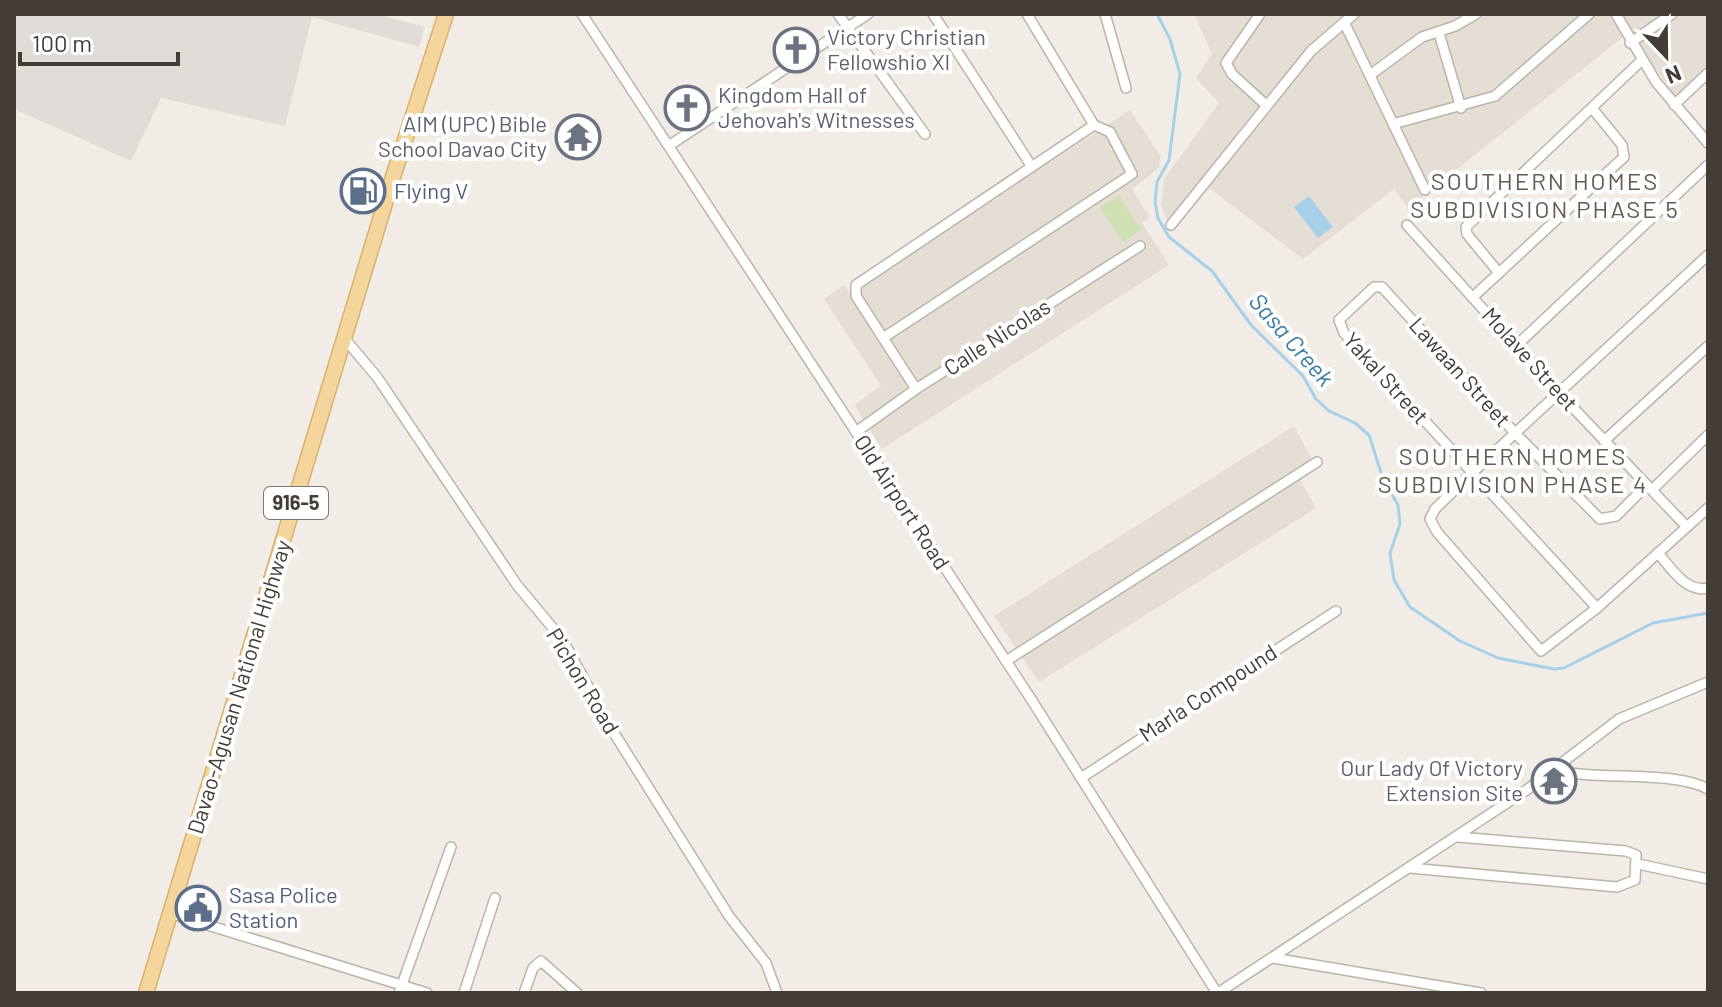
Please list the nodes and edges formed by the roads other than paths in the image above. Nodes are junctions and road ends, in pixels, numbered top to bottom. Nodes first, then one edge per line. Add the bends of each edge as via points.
1 (446, 14) edge
2 (582, 14) edge
3 (838, 14) edge
4 (868, 14) edge
5 (933, 14) edge
6 (1027, 14) edge
7 (1105, 14) edge
8 (1260, 14) edge
9 (1354, 14) edge
10 (1476, 14) edge
11 (1589, 14) edge
12 (1616, 14) edge
13 (1672, 14) edge
14 (1344, 22) junction
15 (847, 28) junction
16 (1439, 33) junction
17 (1630, 43) junction
18 (1641, 61) junction
19 (1708, 73) edge
20 (1370, 75) junction
21 (1126, 88) dead end
22 (1266, 105) junction
23 (1674, 105) junction
24 (1461, 108) junction
25 (1592, 108) junction
26 (1393, 124) junction
27 (1094, 125) junction
28 (925, 134) dead end
29 (1708, 143) edge
30 (670, 145) junction
31 (1708, 165) edge
32 (1032, 167) junction
33 (1425, 190) dead end
34 (1171, 225) dead end
35 (1407, 225) dead end
36 (1140, 246) dead end
37 (1708, 255) edge
38 (1499, 273) junction
39 (1378, 286) joint
40 (1473, 297) junction
41 (883, 338) junction
42 (345, 339) junction
43 (1517, 345) junction
44 (1708, 346) edge
45 (916, 389) junction
46 (1558, 392) junction
47 (856, 432) junction
48 (1515, 433) junction
49 (1708, 435) edge
50 (1604, 441) junction
51 (1317, 462) dead end
52 (1473, 472) junction
53 (1650, 488) junction
54 (1708, 508) edge
55 (1687, 527) junction
56 (1658, 553) junction
57 (1708, 588) edge
58 (1597, 608) junction
59 (1336, 611) dead end
60 (1006, 661) junction
61 (1708, 682) edge
62 (1554, 770) junction
63 (1081, 778) junction
64 (1708, 789) edge
65 (1458, 837) junction
66 (451, 847) dead end
67 (1638, 864) junction
68 (1410, 868) junction
69 (1708, 879) edge
70 (495, 898) dead end
71 (169, 913) junction
72 (1273, 958) junction
73 (400, 989) edge
74 (146, 993) edge
75 (427, 993) edge
76 (464, 993) edge
77 (524, 993) edge
78 (577, 993) edge
79 (777, 993) edge
80 (1218, 993) edge
81 (1481, 993) edge

1 - 42 main road, Davao-Agusan National Highway / 916-5
2 - 30 street, Old Airport Road
3 - 15 street
4 - 15 street
5 - 32 street
6 - 27 street
7 - 21 street
8 - 22 street via 1226,63
9 - 14 street
10 - 16 street
11 - 24 street via 1495,96
12 - 17 street
13 - 17 street
14 - 20 street
14 - 22 street via 1311,51
15 - 28 street
15 - 30 street
16 - 20 street via 1417,40
16 - 24 street
17 - 18 street
18 - 23 street
18 - 25 street
19 - 23 street
20 - 26 street
22 - 34 street
23 - 29 street
24 - 26 street
25 - 38 street via 1622,145 1624,157
25 - 38 street via 1466,227
26 - 33 street
27 - 32 street
27 - 41 street via 1110,132 1132,174
30 - 47 street, Old Airport Road
31 - 43 street
32 - 41 street via 854,289
35 - 40 street, Molave Street
36 - 45 street, Calle Nicolas
37 - 46 street
38 - 40 street
39 - 48 street, Lawaan Street
39 - 52 street, Yakal Street via 1339,323
40 - 43 street, Molave Street
41 - 45 street
42 - 71 main road, Davao-Agusan National Highway / 916-5
42 - 79 street, Pichon Road via 377,377 517,585 562,639 609,725 729,916 766,963
43 - 46 street, Molave Street
44 - 50 street
45 - 47 street, Calle Nicolas
46 - 48 street
46 - 50 street, Molave Street
47 - 60 street, Old Airport Road
48 - 52 street
48 - 53 street, Lawaan Street via 1600,519 1616,516
49 - 53 street
50 - 53 street, Molave Street
51 - 60 street
52 - 58 street, Yakal Street
52 - 58 street via 1431,514 1433,527 1541,651
53 - 55 street, Molave Street
54 - 55 street
55 - 56 street
56 - 57 street via 1686,584
56 - 58 street
59 - 63 street, Marla Compound
60 - 63 street, Old Airport Road
61 - 62 street via 1619,719
62 - 64 street via 1575,776 1690,782
62 - 65 street
63 - 80 street, Old Airport Road
65 - 67 street via 1626,851 1636,855
65 - 68 street
66 - 73 street
67 - 68 street via 1635,880 1598,887
67 - 69 street
68 - 72 street
70 - 76 street
71 - 73 street
71 - 74 main road, Davao-Agusan National Highway / 916-5
72 - 80 street
72 - 81 street
73 - 75 street
77 - 78 street via 541,961

